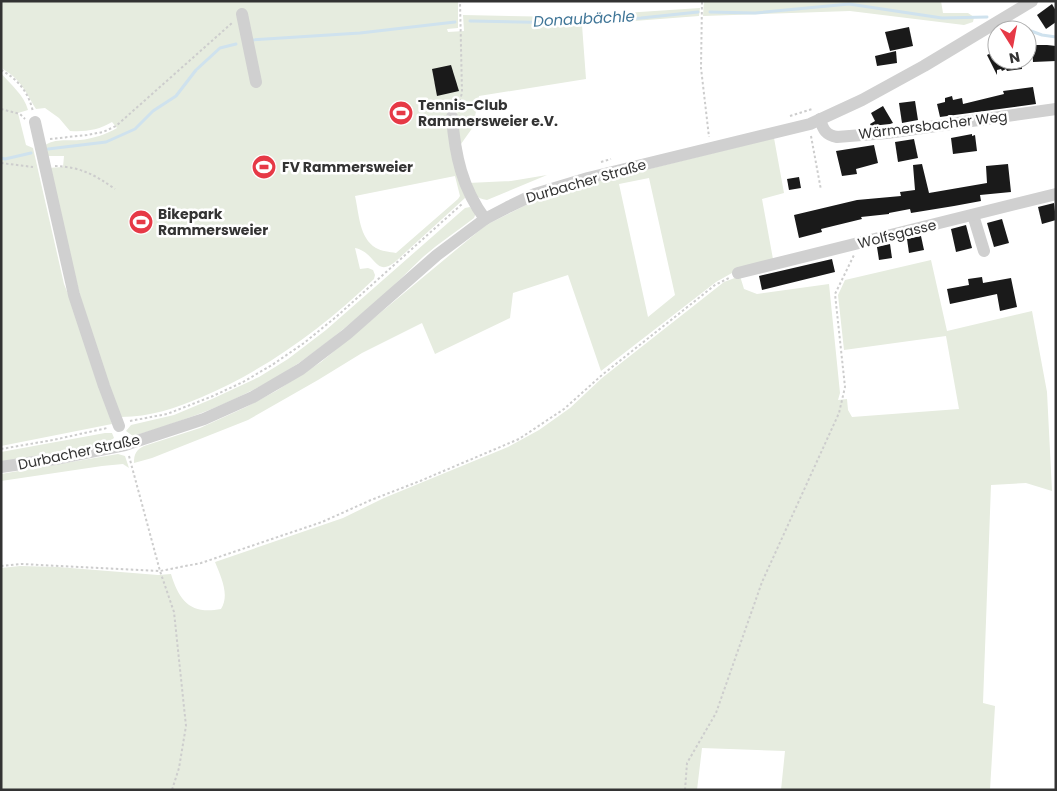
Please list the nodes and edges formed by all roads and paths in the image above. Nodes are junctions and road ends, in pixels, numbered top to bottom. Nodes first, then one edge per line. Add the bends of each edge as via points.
1 (460, 1) edge
2 (1032, 1) edge
3 (702, 2) edge
4 (242, 14) joint
5 (1, 70) edge
6 (256, 82) dead end
7 (1, 109) edge
8 (1056, 109) edge
9 (452, 117) joint
10 (820, 119) junction
11 (31, 122) junction
12 (810, 134) dead end
13 (38, 137) junction
14 (712, 147) junction
15 (1, 163) edge
16 (43, 165) junction
17 (115, 189) dead end
18 (821, 190) dead end
19 (1056, 194) edge
20 (472, 201) junction
21 (974, 215) junction
22 (486, 219) junction
23 (859, 244) junction
24 (984, 251) dead end
25 (738, 273) joint
26 (119, 426) junction
27 (125, 445) junction
28 (1, 449) edge
29 (1, 468) edge
30 (1, 566) edge
31 (160, 571) junction
32 (172, 790) edge
33 (685, 790) edge

1 - 9 path via 462,93
2 - 10 street, Durbacher Straße via 924,66
3 - 14 path via 701,76
4 - 6 street
4 - 13 path via 116,126 87,135 54,139
5 - 11 path via 18,81 28,96
7 - 11 path via 20,114
8 - 10 street, Wärmersbacher Weg via 837,137 825,132
9 - 20 street via 459,166
10 - 14 street, Durbacher Straße via 803,126
11 - 13 street
12 - 18 path
13 - 16 street
14 - 22 street, Durbacher Straße via 535,194
15 - 16 path via 29,168
16 - 17 path via 71,167 93,174
16 - 26 street via 74,295
19 - 21 street, Wolfsgasse
20 - 22 street
20 - 26 path via 462,204 336,317 272,365 204,400 167,414
21 - 23 street, Wolfsgasse
21 - 24 street
22 - 27 street, Durbacher Straße via 437,255 347,334 301,369 253,397 204,419
23 - 25 street, Wolfsgasse
23 - 33 path via 835,294 845,387 839,413 762,582 716,713 687,763
25 - 31 path via 715,285 564,409 519,439 322,522 201,563
26 - 28 path
27 - 29 street, Durbacher Straße
27 - 31 path
30 - 31 path via 21,564
31 - 32 path via 174,612 186,726

